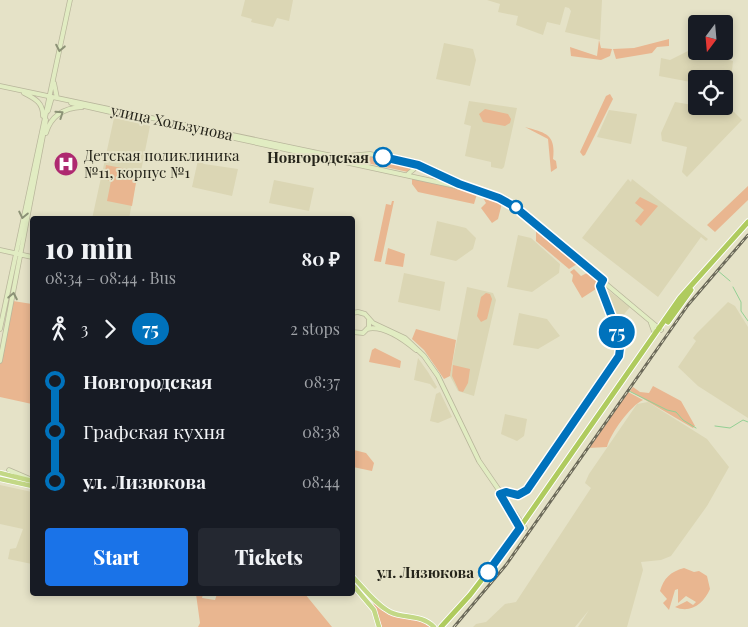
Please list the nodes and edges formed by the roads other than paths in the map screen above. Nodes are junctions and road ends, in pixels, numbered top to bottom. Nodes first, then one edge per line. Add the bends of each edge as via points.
1 (70, 0) edge
2 (54, 80) junction
3 (0, 87) edge
4 (24, 94) junction
5 (52, 98) junction
6 (94, 108) junction
7 (44, 121) junction
8 (213, 132) junction
9 (42, 144) junction
10 (366, 155) junction
11 (410, 163) junction
12 (365, 165) junction
13 (36, 166) junction
14 (408, 174) junction
15 (446, 180) junction
16 (748, 222) edge
17 (748, 226) edge
18 (0, 249) edge
19 (15, 252) junction
20 (21, 253) junction
21 (30, 255) edge
22 (355, 313) edge
23 (369, 318) junction
24 (665, 320) junction
25 (652, 322) junction
26 (0, 329) edge
27 (367, 329) junction
28 (659, 330) junction
29 (355, 332) edge
30 (0, 360) edge
31 (442, 388) junction
32 (9, 470) dead end
33 (0, 472) edge
34 (0, 479) edge
35 (30, 479) edge
36 (30, 480) edge
37 (30, 486) edge
38 (518, 520) junction
39 (523, 525) junction
40 (355, 580) edge
41 (355, 586) edge
42 (371, 599) junction
43 (433, 626) edge
44 (444, 626) edge
45 (379, 627) edge

1 -> 2 main road
2 - 5 main road
2 - 5 main road
3 - 4 main road, улица Хользунова
3 - 5 main road, улица Хользунова
4 - 5 main road, улица Хользунова
4 - 7 main road via 40,104
5 - 6 main road, улица Хользунова
5 - 7 main road
5 - 8 main road, улица Хользунова
5 - 9 main road
6 - 8 main road, улица Хользунова
9 -> 6 main road via 51,121 61,111 75,107
7 - 13 main road
8 - 10 main road, улица Хользунова via 337,157
8 - 12 main road, улица Хользунова
9 - 13 main road
10 - 11 main road, улица Хользунова
10 - 12 main road via 362,159
11 - 14 main road via 414,169
11 - 15 main road, улица Хользунова
12 - 14 main road, улица Хользунова
13 -> 19 main road
13 - 20 main road
14 - 15 main road, улица Хользунова
15 - 25 main road, улица Хользунова via 498,200 522,214
16 - 24 highway via 693,283
17 - 28 highway
18 - 19 main road
19 - 20 main road
19 - 26 main road
20 - 21 main road
30 -> 20 main road
22 - 23 main road via 361,312
23 - 27 main road
23 - 31 main road via 413,344 430,364
24 - 25 main road
24 - 28 highway
25 - 28 main road, улица Хользунова
25 - 28 main road
27 - 29 main road
27 - 31 main road via 382,330 410,346 424,359
28 - 39 highway
31 - 38 main road via 477,462
32 - 35 main road
33 - 36 main road
34 - 37 main road
38 - 39 main road
38 - 39 main road
39 - 44 highway
40 - 42 main road
41 - 42 main road
42 - 43 main road via 389,611 420,618
42 - 45 main road
43 - 44 main road

